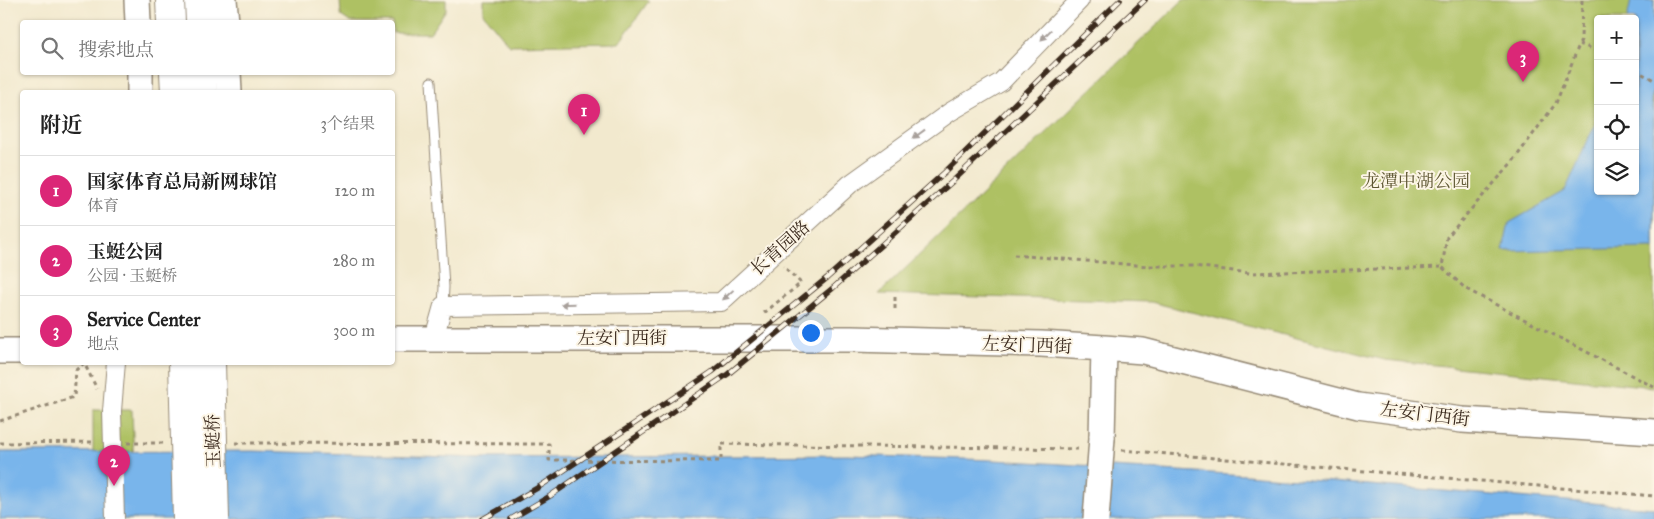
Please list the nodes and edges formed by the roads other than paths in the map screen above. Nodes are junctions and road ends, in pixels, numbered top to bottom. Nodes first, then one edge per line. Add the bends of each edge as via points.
1 (137, 0) edge
2 (170, 0) edge
3 (199, 0) edge
4 (224, 0) edge
5 (1080, 0) edge
6 (138, 20) edge
7 (171, 20) edge
8 (200, 20) edge
9 (226, 20) edge
10 (140, 75) edge
11 (174, 75) edge
12 (202, 75) edge
13 (228, 75) edge
14 (431, 82) dead end
15 (140, 90) edge
16 (175, 90) edge
17 (202, 90) edge
18 (230, 90) edge
19 (444, 306) junction
20 (434, 338) junction
21 (395, 339) edge
22 (1104, 348) junction
23 (20, 350) edge
24 (0, 351) edge
25 (116, 365) edge
26 (183, 365) edge
27 (198, 365) edge
28 (211, 365) edge
29 (1654, 432) edge
30 (115, 519) edge
31 (187, 519) edge
32 (201, 519) edge
33 (215, 519) edge
34 (1096, 519) edge

1 - 6 street
2 - 7 main road
3 - 8 main road
4 - 9 street
5 -> 19 street, 长青园路 via 1001,82 950,112 850,184 721,302
10 - 15 street
11 - 16 main road
12 - 17 main road
13 - 18 street
14 - 19 lane
19 - 20 street
20 - 21 street, 左安门西街
20 - 22 street, 左安门西街 via 852,339
22 - 29 street, 左安门西街 via 1143,351 1358,406 1462,420
22 - 34 street, bridge
23 - 24 street
25 - 30 street, bridge via 112,411
26 - 31 main road, 玉蜓桥, bridge
27 - 32 street, bridge
28 - 33 main road, 玉蜓桥, bridge

